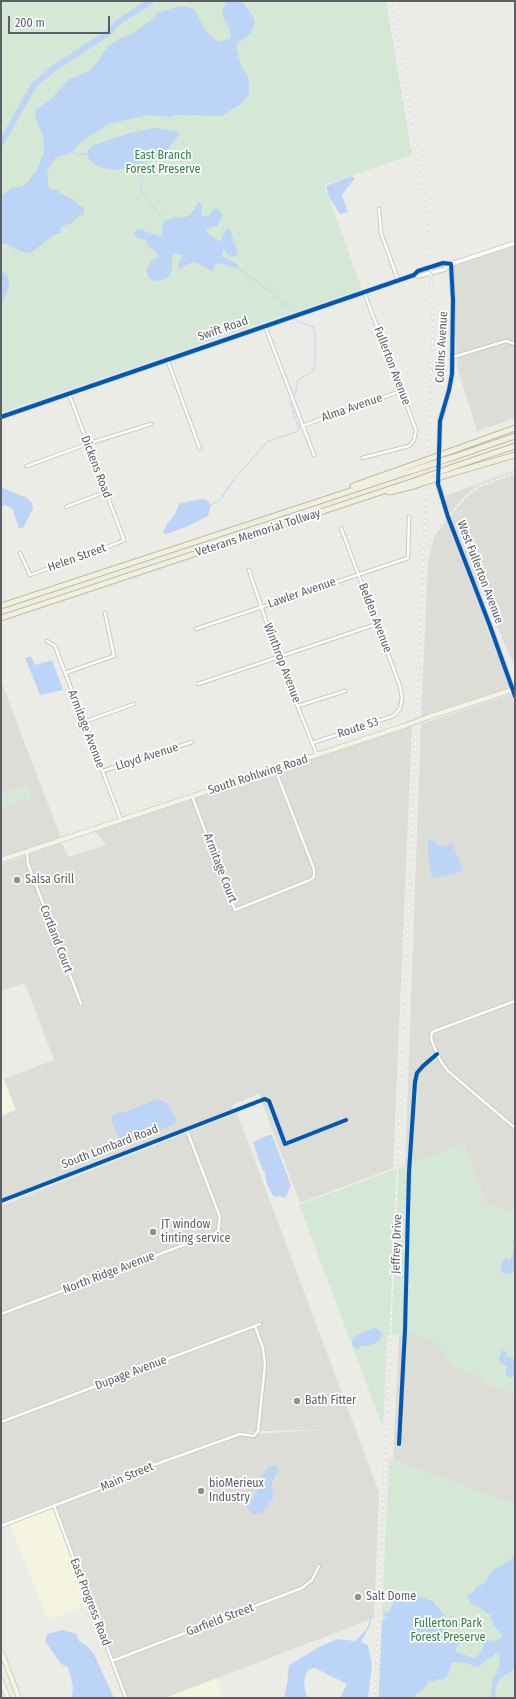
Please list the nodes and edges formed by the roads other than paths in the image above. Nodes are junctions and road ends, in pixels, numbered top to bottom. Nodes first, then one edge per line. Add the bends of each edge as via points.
1 (379, 209) dead end
2 (515, 242) edge
3 (451, 264) junction
4 (398, 280) junction
5 (363, 292) junction
6 (265, 326) junction
7 (515, 344) edge
8 (453, 357) junction
9 (167, 359) junction
10 (401, 391) junction
11 (69, 393) junction
12 (1, 417) edge
13 (151, 424) dead end
14 (302, 426) junction
15 (515, 428) edge
16 (515, 436) edge
17 (88, 444) junction
18 (515, 446) edge
19 (200, 449) dead end
20 (314, 455) dead end
21 (515, 455) edge
22 (362, 458) dead end
23 (27, 466) dead end
24 (414, 483) junction
25 (105, 492) junction
26 (322, 500) junction
27 (441, 500) joint
28 (66, 506) dead end
29 (409, 517) dead end
30 (341, 528) dead end
31 (124, 540) joint
32 (20, 553) dead end
33 (249, 570) dead end
34 (358, 574) junction
35 (1, 606) edge
36 (260, 607) junction
37 (105, 614) dead end
38 (1, 618) edge
39 (377, 624) junction
40 (196, 629) dead end
41 (47, 641) dead end
42 (278, 657) junction
43 (65, 673) junction
44 (198, 684) dead end
45 (514, 689) edge
46 (346, 690) dead end
47 (515, 696) edge
48 (134, 704) dead end
49 (298, 706) junction
50 (400, 709) joint
51 (84, 722) junction
52 (192, 742) dead end
53 (312, 743) junction
54 (317, 755) junction
55 (275, 769) junction
56 (103, 771) junction
57 (192, 796) junction
58 (121, 820) junction
59 (27, 852) junction
60 (1, 860) edge
61 (515, 1001) edge
62 (81, 1004) dead end
63 (437, 1054) junction
64 (346, 1120) dead end
65 (186, 1128) junction
66 (515, 1128) edge
67 (1, 1200) edge
68 (1, 1314) edge
69 (260, 1324) dead end
70 (255, 1326) junction
71 (1, 1422) edge
72 (399, 1444) dead end
73 (54, 1506) junction
74 (1, 1526) edge
75 (319, 1566) dead end
76 (1, 1651) edge
77 (112, 1661) junction
78 (1, 1680) edge
79 (8, 1698) edge
80 (19, 1698) edge
81 (126, 1698) edge

1 - 4 street via 381,233
2 - 3 street, Swift Road
3 - 4 street, Swift Road via 443,263
3 - 8 street, Collins Avenue via 454,300
4 - 5 street, Swift Road
5 - 6 street, Swift Road
5 - 10 street, Fullerton Avenue
6 - 9 street, Swift Road
6 - 14 street
7 - 8 street via 506,341
8 - 27 street, Collins Avenue via 451,383 440,421 438,478
9 - 11 street, Swift Road
9 - 19 street
10 - 14 street, Alma Avenue
10 - 22 street, Fullerton Avenue via 415,427 414,440 409,446
11 - 12 street, Swift Road
11 - 17 street, Dickens Road
13 - 17 street
14 - 20 street
15 - 26 highway, bridge via 362,482
16 - 26 highway, Veterans Memorial Tollway, bridge
17 - 23 street
17 - 25 street, Dickens Road
18 - 24 highway, Veterans Memorial Tollway, bridge
21 - 24 highway, bridge
24 - 38 highway, Veterans Memorial Tollway
25 - 28 street
25 - 31 street, Dickens Road
26 - 35 highway, Veterans Memorial Tollway
27 - 45 street, West Fullerton Avenue
29 - 34 street, Lawler Avenue via 408,558
30 - 34 street, Belden Avenue
31 - 32 street, Helen Street via 30,574
33 - 36 street, Winthrop Avenue
34 - 36 street, Lawler Avenue
34 - 39 street, Belden Avenue
36 - 40 street, Lawler Avenue
36 - 42 street, Winthrop Avenue
37 - 43 street via 114,656
39 - 42 street
39 - 50 street, Belden Avenue via 400,686
41 - 43 street, Armitage Avenue via 55,646
42 - 44 street
42 - 49 street, Winthrop Avenue
43 - 51 street, Armitage Avenue
45 - 47 street, West Fullerton Avenue
45 - 54 main road, South Rohlwing Road, bridge
46 - 49 street
48 - 51 street
49 - 53 street, Winthrop Avenue
50 - 53 street, Route 53 via 393,716
51 - 56 street, Armitage Avenue
52 - 56 street, Lloyd Avenue
53 - 54 street, Winthrop Avenue
54 - 55 main road, South Rohlwing Road
55 - 57 main road, South Rohlwing Road
55 - 57 street, Armitage Court via 314,870 314,877 235,910
56 - 58 street, Armitage Avenue
57 - 58 main road, South Rohlwing Road
58 - 59 main road, South Rohlwing Road
59 - 60 main road, South Rohlwing Road
59 - 62 street, Cortland Court via 28,864
61 - 63 street via 432,1032 431,1039
63 - 66 street via 454,1077
63 - 72 street, Jeffrey Drive via 417,1073 415,1082 409,1172
64 - 65 street, South Lombard Road via 285,1144 268,1100 262,1100
65 - 67 street, South Lombard Road
65 - 68 street, North Ridge Avenue via 220,1217 218,1232
69 - 70 street, Dupage Avenue
70 - 71 street, Dupage Avenue
70 - 73 street, Main Street via 263,1348 265,1365 258,1431 254,1436 240,1434
73 - 74 street, Main Street
73 - 77 street, East Progress Road
75 - 77 street, Garfield Street via 312,1580 302,1588
76 - 80 main road
77 - 81 street, East Progress Road
78 - 79 main road

